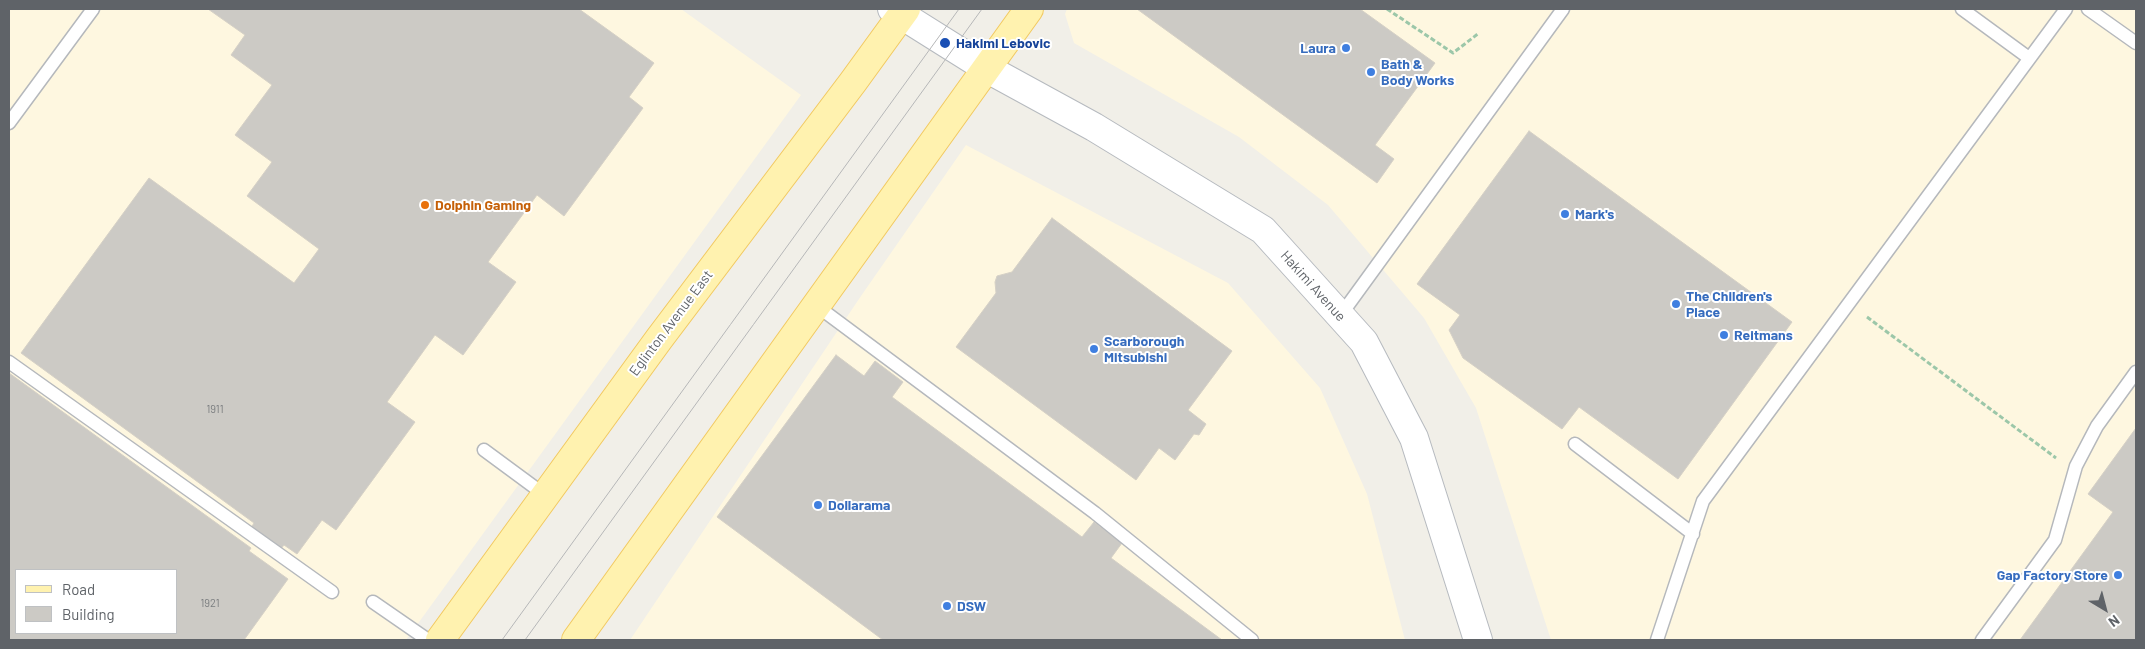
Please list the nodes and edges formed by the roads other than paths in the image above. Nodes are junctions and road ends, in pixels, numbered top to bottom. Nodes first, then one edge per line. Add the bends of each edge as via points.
1 (93, 9) edge
2 (1029, 9) edge
3 (1563, 9) edge
4 (1962, 9) edge
5 (2066, 9) edge
6 (2088, 9) edge
7 (900, 11) edge
8 (2136, 43) edge
9 (2029, 58) junction
10 (986, 68) junction
11 (9, 123) edge
12 (817, 306) junction
13 (1340, 316) junction
14 (9, 362) edge
15 (2136, 372) edge
16 (1575, 444) dead end
17 (484, 450) dead end
18 (545, 496) junction
19 (1693, 534) junction
20 (332, 592) dead end
21 (373, 602) dead end
22 (428, 640) edge
23 (440, 640) edge
24 (576, 640) edge
25 (1252, 640) edge
26 (1478, 640) edge
27 (1657, 640) edge
28 (1982, 640) edge

1 - 11 lane
2 - 10 main road
3 - 13 lane
4 - 9 lane
5 - 9 lane
6 - 8 lane
7 - 10 street, Hakimi Avenue
7 - 18 main road, Eglinton Avenue East via 853,82 659,338
9 - 19 lane via 1703,501
10 - 12 main road
10 - 13 street, Hakimi Avenue via 1094,127 1263,230
12 - 24 main road
12 - 25 lane via 1095,512
13 - 26 street, Hakimi Avenue via 1364,342 1414,438
14 - 20 lane
15 - 28 lane via 2097,426 2076,466 2055,540
16 - 19 lane
17 - 18 lane
18 - 23 main road, Eglinton Avenue East
19 - 27 lane
21 - 22 lane

